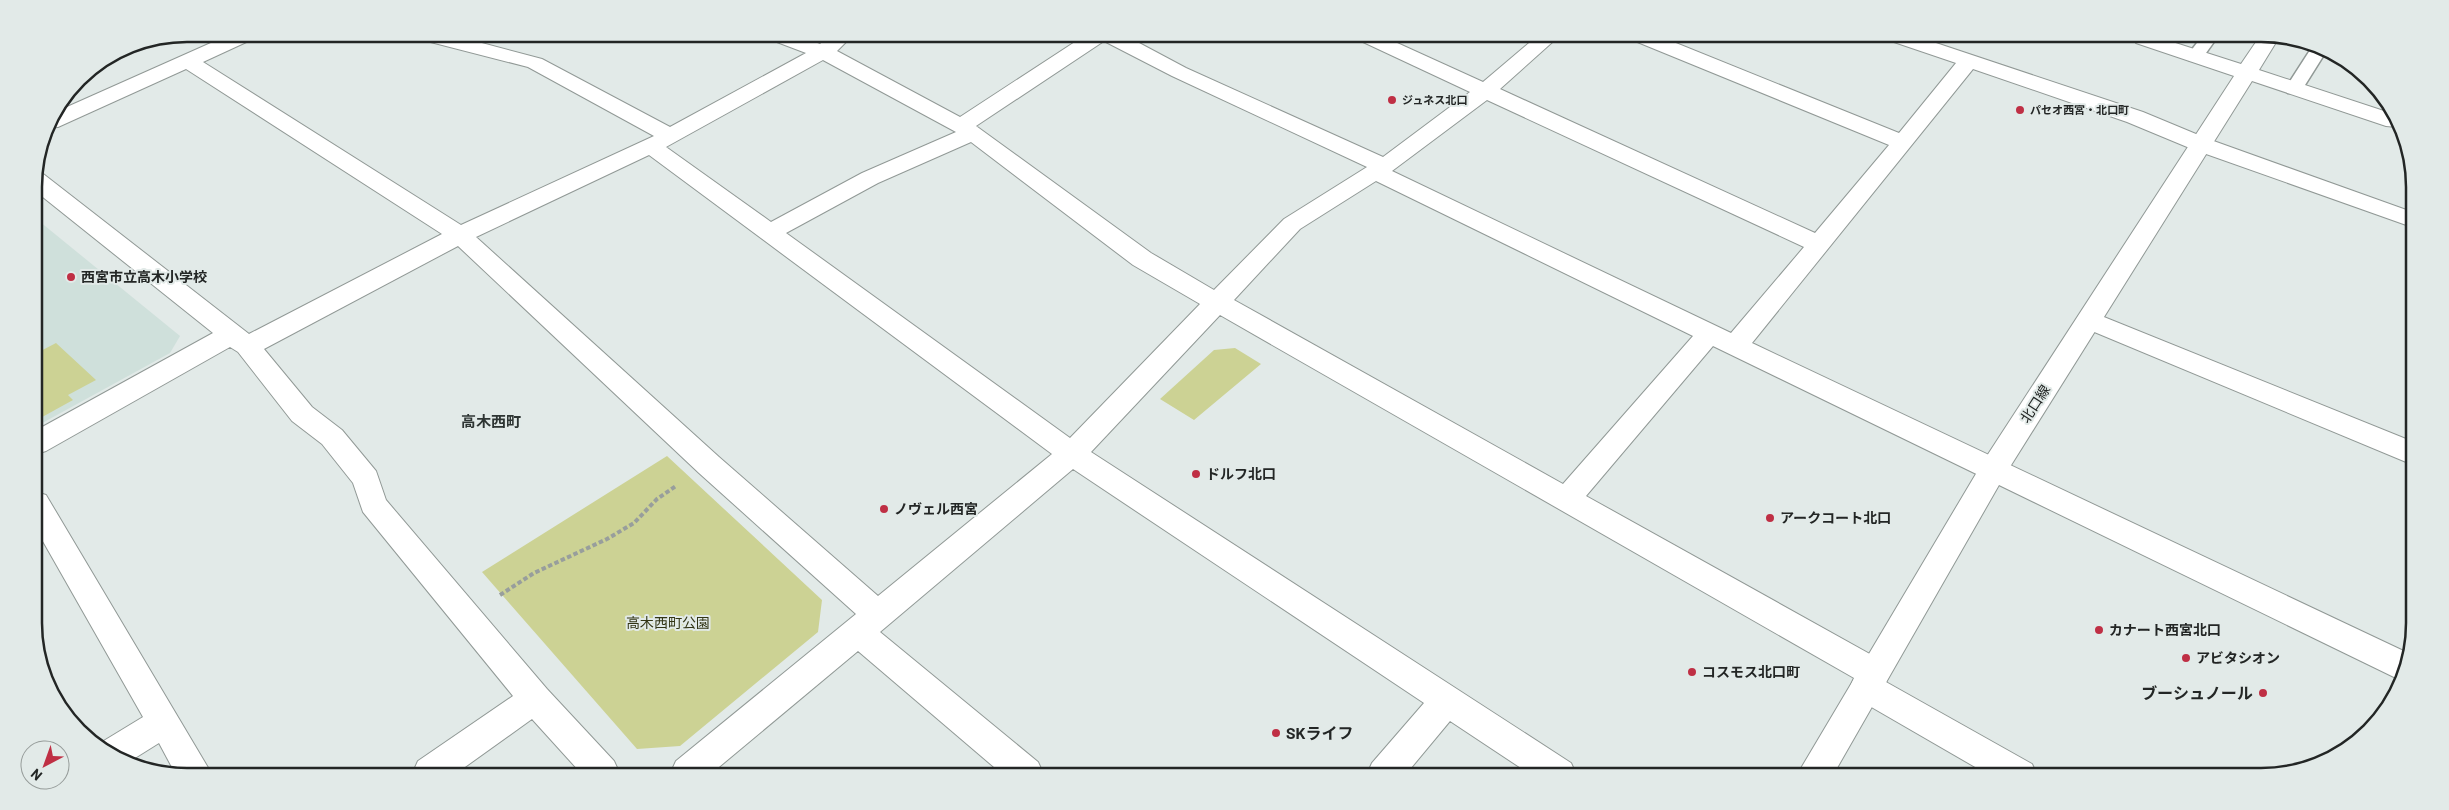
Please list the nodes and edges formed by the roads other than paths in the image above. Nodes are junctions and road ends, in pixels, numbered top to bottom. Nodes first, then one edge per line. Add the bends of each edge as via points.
1 (1380, 42) edge
2 (1542, 42) edge
3 (1655, 42) edge
4 (1913, 42) edge
5 (2152, 42) edge
6 (2206, 42) edge
7 (2266, 42) edge
8 (228, 43) edge
9 (455, 43) edge
10 (797, 43) edge
11 (834, 43) edge
12 (1089, 43) edge
13 (1123, 43) edge
14 (823, 52) junction
15 (2316, 54) edge
16 (2195, 56) junction
17 (188, 61) junction
18 (1968, 61) junction
19 (2247, 73) junction
20 (2294, 89) junction
21 (1486, 90) junction
22 (61, 117) edge
23 (2390, 120) edge
24 (967, 130) junction
25 (661, 141) junction
26 (1904, 143) junction
27 (2200, 144) junction
28 (1379, 169) junction
29 (43, 185) edge
30 (2406, 218) edge
31 (770, 232) junction
32 (460, 235) junction
33 (1820, 245) junction
34 (1217, 302) junction
35 (2089, 320) junction
36 (1710, 333) junction
37 (240, 340) junction
38 (1736, 345) junction
39 (42, 441) edge
40 (2406, 449) edge
41 (1072, 454) junction
42 (1993, 470) junction
43 (1568, 500) junction
44 (42, 514) edge
45 (868, 623) junction
46 (2401, 664) edge
47 (1870, 680) junction
48 (536, 699) junction
49 (1446, 701) junction
50 (164, 722) junction
51 (119, 750) edge
52 (1390, 767) edge
53 (1549, 767) edge
54 (1819, 767) edge
55 (2008, 767) edge
56 (192, 768) edge
57 (436, 768) edge
58 (598, 768) edge
59 (693, 768) edge
60 (1020, 768) edge

1 - 21 street
2 - 21 street
3 - 26 street
4 - 18 street
5 - 16 street
6 - 16 lane
7 - 19 street, 北口線
8 - 17 street
9 - 25 street via 534,64
10 - 14 street
11 - 14 street
12 - 24 street
13 - 28 street
14 - 24 street
14 - 25 street
15 - 20 lane
16 - 19 street
17 - 22 street
17 - 32 street
18 - 26 street
18 - 27 street via 2135,117
19 - 20 street
19 - 27 street, 北口線
20 - 23 street
21 - 28 street via 1446,124
21 - 33 street
24 - 31 street
24 - 34 street via 1142,259
25 - 31 street
25 - 32 street
26 - 33 street
27 - 30 street
27 - 35 street, 北口線
28 - 34 street via 1292,224
28 - 36 street
29 - 37 street
31 - 41 street
32 - 37 street
32 - 45 street via 709,465
33 - 38 street
34 - 41 street
34 - 43 street
35 - 40 street
35 - 42 street, 北口線
36 - 38 street
36 - 43 street
37 - 39 street
37 - 48 street via 302,414 332,437 366,479 373,504
38 - 42 street
41 - 45 street
41 - 49 street
42 - 46 street
42 - 47 street, 北口線
43 - 47 street
44 - 50 street
45 - 59 street
45 - 60 street
47 - 54 street, 北口線
47 - 55 street
48 - 57 street
48 - 58 street
49 - 52 street
49 - 53 street
50 - 51 street
50 - 56 street

